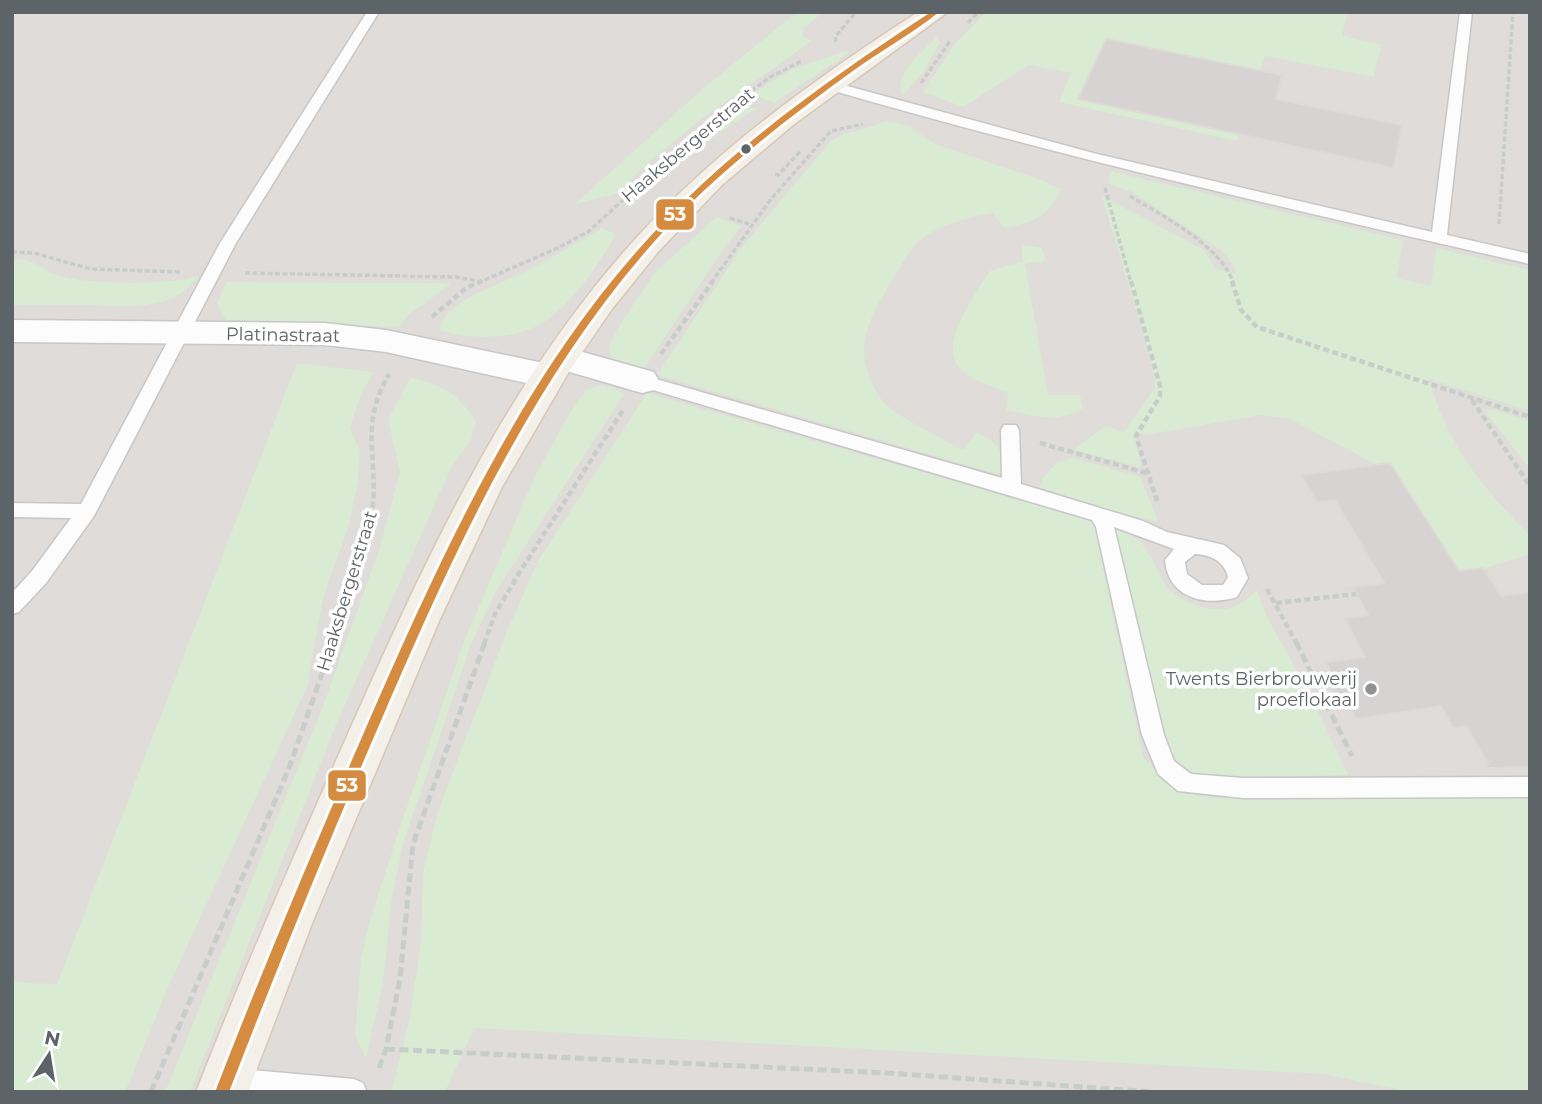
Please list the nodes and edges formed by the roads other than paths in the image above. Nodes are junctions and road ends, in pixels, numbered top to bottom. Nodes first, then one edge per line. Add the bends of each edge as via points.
1 (373, 12) edge
2 (936, 12) edge
3 (1466, 12) edge
4 (829, 85) junction
5 (1440, 238) junction
6 (1530, 259) edge
7 (12, 331) edge
8 (181, 334) junction
9 (555, 367) junction
10 (642, 381) joint
11 (1010, 430) road end
12 (1012, 488) junction
13 (12, 510) edge
14 (86, 511) junction
15 (1099, 516) junction
16 (1163, 539) junction
17 (1195, 546) junction
18 (1175, 560) junction
19 (12, 606) edge
20 (1530, 787) edge
21 (224, 1086) edge
22 (354, 1092) edge

1 - 8 lane via 228,243
2 - 4 main road
3 - 5 lane
4 - 5 lane via 1182,180
4 - 9 main road via 763,135 647,245
5 - 6 lane
7 - 8 street, Platinastraat
8 - 9 street, Platinastraat via 325,334
8 - 14 lane
9 - 10 street, Platinastraat
9 - 21 main road via 502,452 412,634
10 - 12 lane
11 - 12 lane
12 - 15 lane
13 - 14 lane
14 - 19 lane
15 - 16 lane
15 - 20 lane via 1153,735 1166,767 1186,784 1242,788
16 - 17 lane
16 - 18 lane
17 - 18 lane
17 - 18 lane via 1216,550 1232,562 1238,578 1230,591 1212,596 1192,590 1178,576
21 - 22 lane

